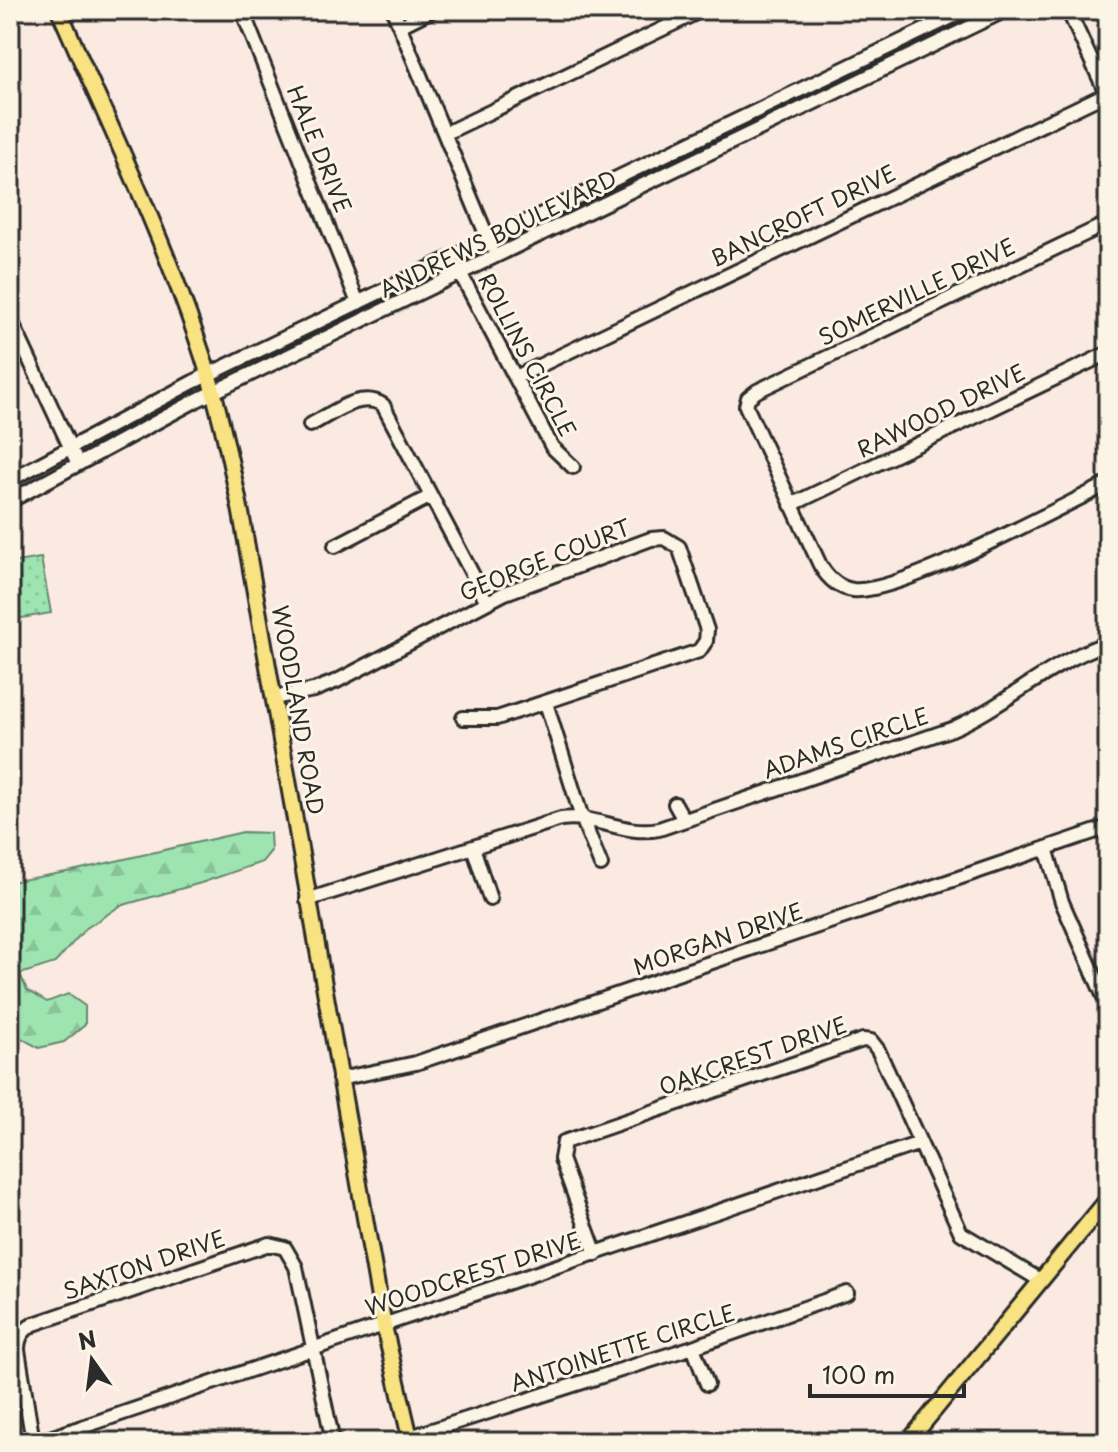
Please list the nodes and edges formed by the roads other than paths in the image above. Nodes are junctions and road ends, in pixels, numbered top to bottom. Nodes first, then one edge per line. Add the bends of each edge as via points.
1 (59, 10) edge
2 (242, 10) edge
3 (393, 10) edge
4 (432, 10) edge
5 (702, 10) edge
6 (966, 10) edge
7 (1006, 10) edge
8 (1068, 10) edge
9 (400, 26) junction
10 (1107, 94) edge
11 (446, 133) junction
12 (1108, 223) edge
13 (489, 239) junction
14 (452, 257) junction
15 (496, 257) junction
16 (461, 274) junction
17 (358, 303) junction
18 (10, 318) edge
19 (1108, 353) edge
20 (208, 374) junction
21 (516, 377) junction
22 (213, 392) junction
23 (310, 425) dead end
24 (70, 448) junction
25 (78, 464) junction
26 (573, 467) dead end
27 (10, 480) edge
28 (1108, 484) edge
29 (431, 496) junction
30 (10, 501) edge
31 (791, 505) junction
32 (335, 546) dead end
33 (487, 602) junction
34 (1108, 643) edge
35 (273, 698) junction
36 (546, 703) junction
37 (463, 718) dead end
38 (675, 804) dead end
39 (582, 818) junction
40 (684, 820) junction
41 (1108, 827) edge
42 (473, 847) junction
43 (1046, 848) junction
44 (601, 865) dead end
45 (490, 899) dead end
46 (307, 900) junction
47 (1108, 1006) edge
48 (339, 1079) junction
49 (920, 1143) junction
50 (1108, 1199) edge
51 (596, 1254) junction
52 (1040, 1280) junction
53 (847, 1293) dead end
54 (384, 1326) junction
55 (693, 1347) junction
56 (313, 1348) junction
57 (707, 1384) dead end
58 (410, 1440) edge
59 (36, 1442) edge
60 (333, 1442) edge
61 (908, 1442) edge

1 - 20 main road, WOODLAND ROAD via 174,276
2 - 17 street, HALE DRIVE
3 - 9 street
4 - 9 street
5 - 11 street
6 - 13 street, ANDREWS BOULEVARD
7 - 15 street, ANDREWS BOULEVARD
8 - 10 street
9 - 11 street
10 - 21 street, BANCROFT DRIVE
11 - 13 street
12 - 31 street, SOMERVILLE DRIVE via 757,391 746,402 748,415
13 - 14 street, ANDREWS BOULEVARD
13 - 15 street
14 - 16 street, ROLLINS CIRCLE
14 - 17 street, ANDREWS BOULEVARD
15 - 16 street, ANDREWS BOULEVARD
16 - 21 street, ROLLINS CIRCLE
16 - 22 street, ANDREWS BOULEVARD
17 - 20 street, ANDREWS BOULEVARD
18 - 24 street
19 - 31 street, RAWOOD DRIVE
20 - 22 main road, WOODLAND ROAD
20 - 24 street, ANDREWS BOULEVARD
21 - 26 street, ROLLINS CIRCLE via 552,447
22 - 25 street, ANDREWS BOULEVARD
22 - 35 main road, WOODLAND ROAD via 234,476
23 - 29 street via 358,400 379,402
24 - 25 street
24 - 27 street, ANDREWS BOULEVARD
25 - 30 street, ANDREWS BOULEVARD
28 - 31 street via 919,573 871,589 844,588 824,572
29 - 32 street
29 - 33 street
33 - 35 street, GEORGE COURT via 337,681
33 - 36 street, GEORGE COURT via 651,539 664,538 679,547 706,624 703,647
34 - 40 street, ADAMS CIRCLE via 1053,667 989,711 952,729
35 - 46 main road, WOODLAND ROAD
36 - 37 street, GEORGE COURT via 497,718
36 - 39 street
38 - 40 street
39 - 40 street, ADAMS CIRCLE via 636,832
39 - 42 street, ADAMS CIRCLE via 554,820
39 - 44 street
41 - 43 street, MORGAN DRIVE
42 - 45 street
42 - 46 street, ADAMS CIRCLE
43 - 47 street via 1062,902
43 - 48 street, MORGAN DRIVE via 416,1063
46 - 48 main road, WOODLAND ROAD
48 - 54 main road, WOODLAND ROAD
49 - 51 street, WOODCREST DRIVE
49 - 51 street, OAKCREST DRIVE via 878,1050 863,1040 568,1139 561,1159
49 - 52 street, OAKCREST DRIVE via 961,1233
50 - 52 main road
51 - 54 street, WOODCREST DRIVE
52 - 61 main road
53 - 55 street, ANTOINETTE CIRCLE
54 - 56 street, WOODCREST DRIVE
54 - 58 main road, WOODLAND ROAD
55 - 57 street
55 - 58 street, ANTOINETTE CIRCLE
56 - 59 street, WOODCREST DRIVE
56 - 59 street, SAXTON DRIVE via 296,1267 285,1248 262,1246 34,1324 20,1335 18,1350
56 - 60 street

